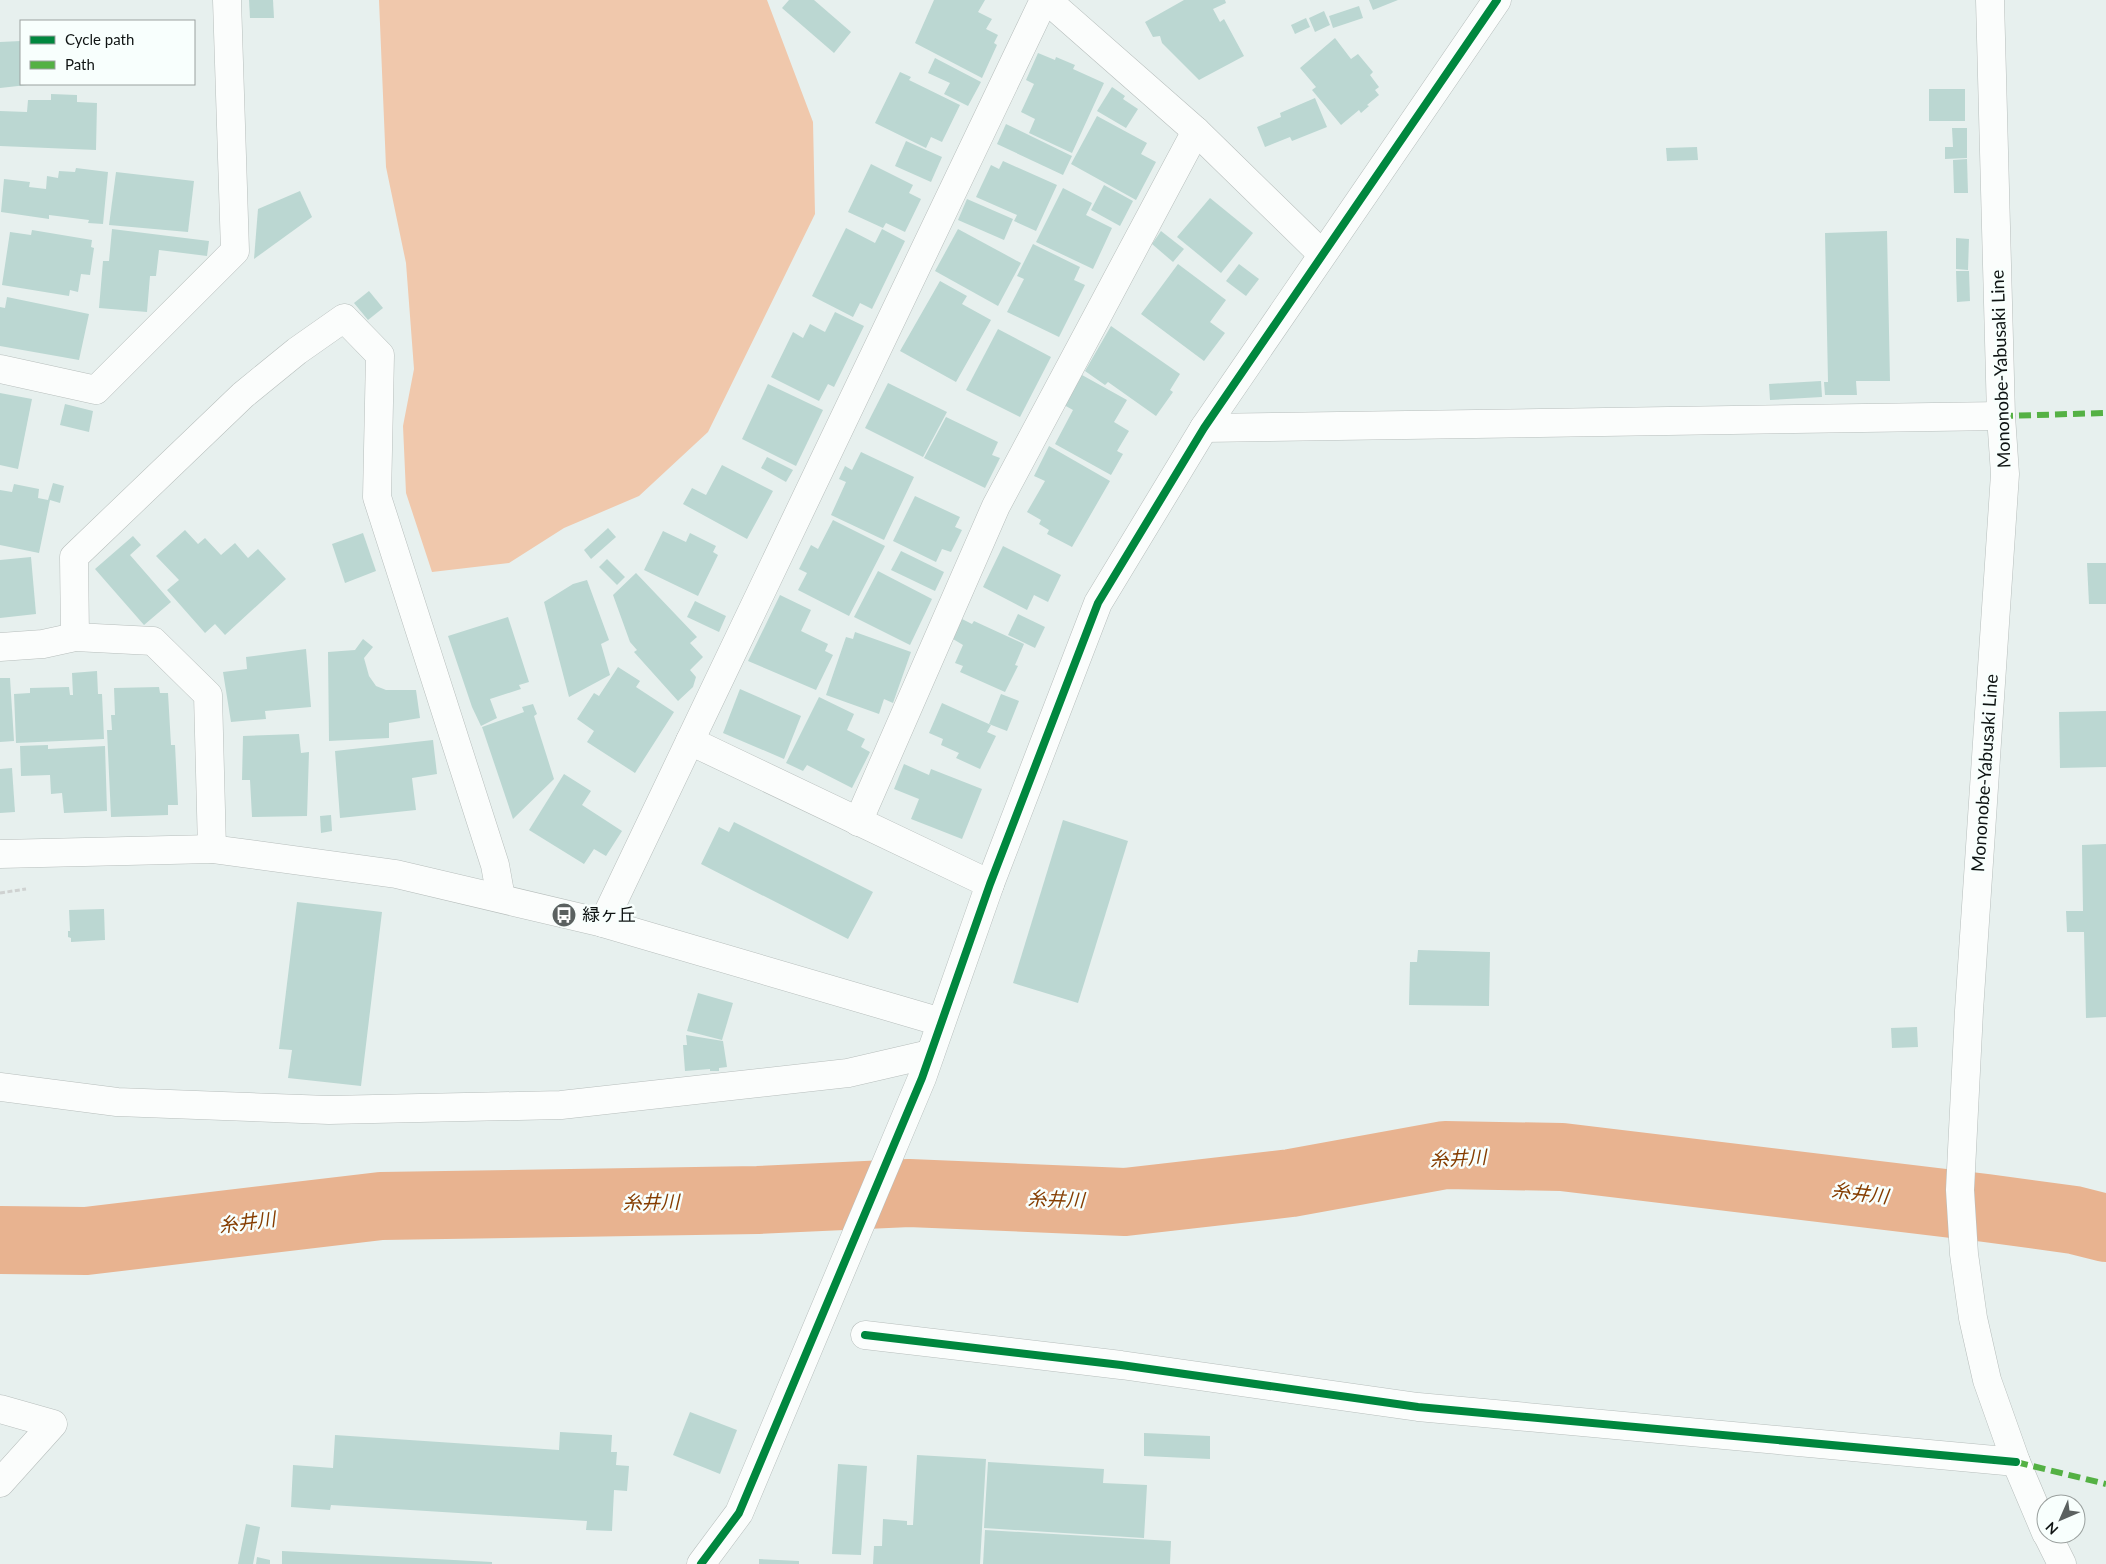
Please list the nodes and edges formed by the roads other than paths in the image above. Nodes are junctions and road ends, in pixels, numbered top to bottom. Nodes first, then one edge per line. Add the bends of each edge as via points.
1 (227, 0) edge
2 (1046, 0) edge
3 (1497, 0) edge
4 (1990, 0) edge
5 (1196, 131) junction
6 (1322, 254) junction
7 (0, 369) edge
8 (2001, 416) junction
9 (1204, 428) junction
10 (75, 637) junction
11 (0, 647) edge
12 (690, 741) junction
13 (858, 822) junction
14 (212, 849) junction
15 (0, 854) edge
16 (990, 884) junction
17 (501, 898) junction
18 (603, 923) junction
19 (941, 1022) junction
20 (926, 1066) junction
21 (0, 1088) edge
22 (865, 1335) dead end
23 (0, 1409) edge
24 (2012, 1451) junction
25 (0, 1483) edge
26 (2036, 1509) edge
27 (2052, 1544) edge
28 (700, 1564) edge
29 (2062, 1564) edge

1 - 7 street via 235,251 96,390
2 - 5 street
2 - 12 street
3 - 6 street
4 - 8 street, Mononobe-Yabusaki Line
5 - 6 street
5 - 13 street via 996,506
6 - 9 street
8 - 9 street
8 - 24 street, Mononobe-Yabusaki Line via 2005,474 1960,1190 1973,1318 1987,1380
9 - 16 street via 1098,602
10 - 11 street via 43,644
10 - 14 street via 153,641 208,695
10 - 17 street via 74,557 243,394 344,318 380,355 376,496 496,865
12 - 13 street
12 - 18 street
13 - 16 street
14 - 15 street
14 - 17 street via 396,874
16 - 19 street
17 - 18 street
18 - 19 street
19 - 20 street
20 - 21 street via 561,1105 329,1110 117,1102
20 - 28 street via 739,1513
22 - 24 street via 1121,1365 1418,1407
23 - 25 street via 54,1424
24 - 26 street, Mononobe-Yabusaki Line
27 - 29 street, Mononobe-Yabusaki Line

